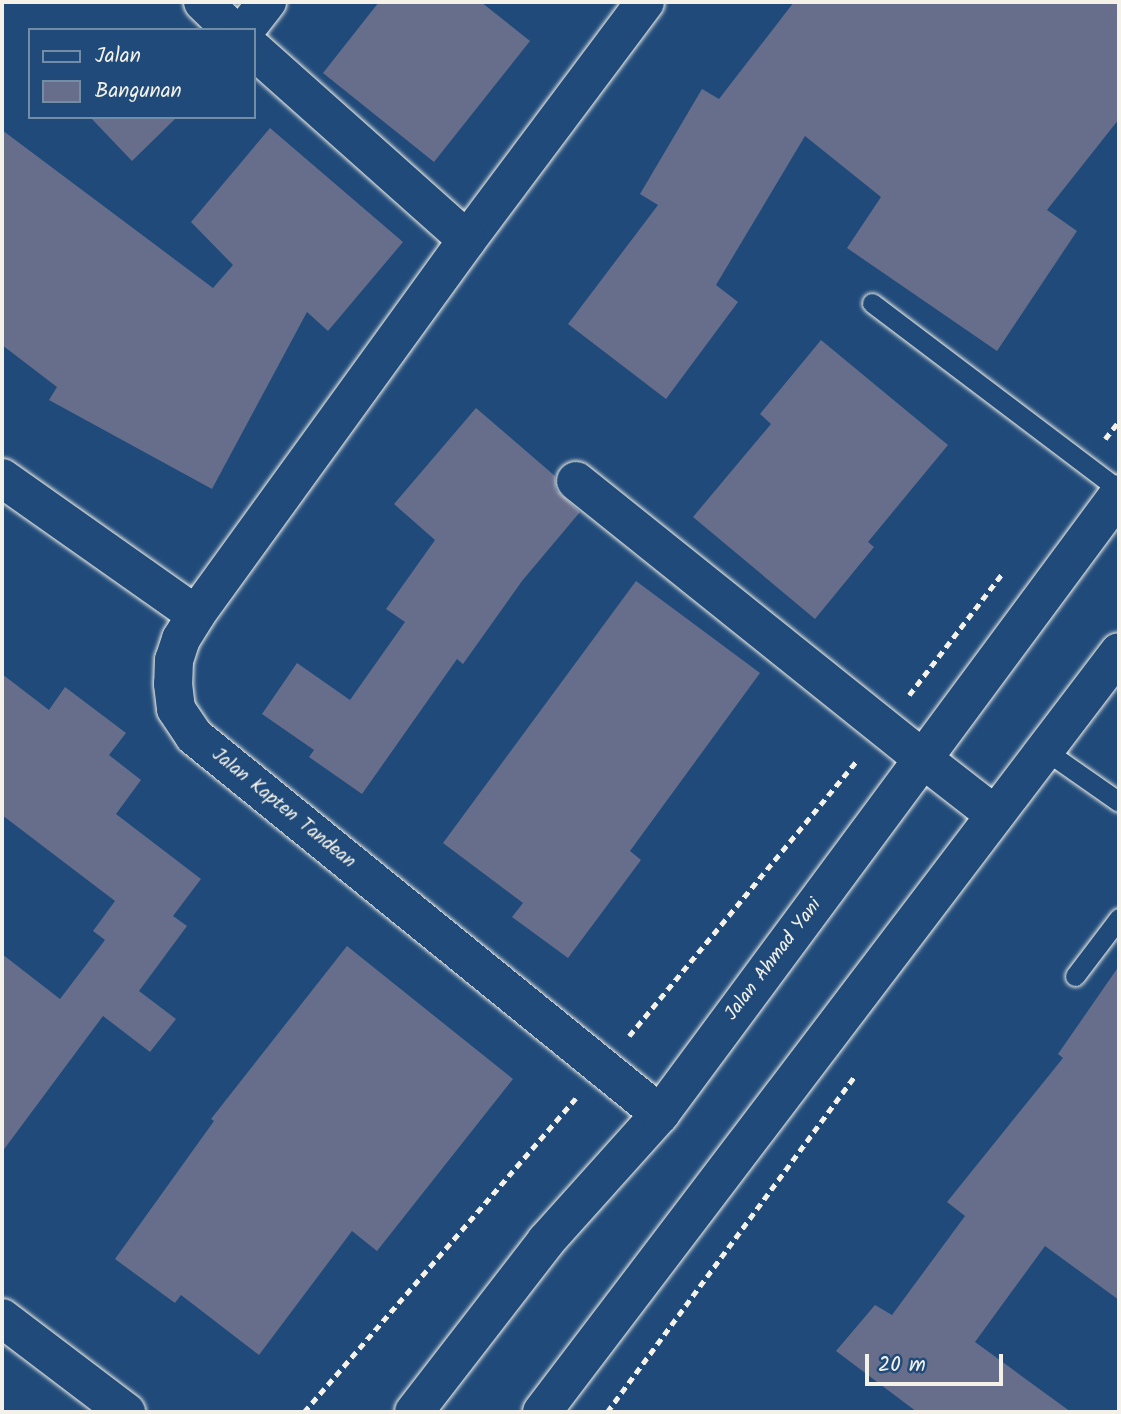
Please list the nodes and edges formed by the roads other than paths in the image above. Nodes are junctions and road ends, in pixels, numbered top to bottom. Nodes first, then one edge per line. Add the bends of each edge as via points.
1 (203, 2) edge
2 (267, 2) edge
3 (645, 2) edge
4 (230, 28) edge
5 (247, 28) edge
6 (256, 52) edge
7 (467, 240) junction
8 (872, 303) dead end
9 (2, 478) edge
10 (576, 481) dead end
11 (1119, 492) edge
12 (196, 615) junction
13 (1119, 652) edge
14 (1046, 751) junction
15 (923, 759) junction
16 (1119, 802) edge
17 (995, 815) junction
18 (1119, 918) edge
19 (1075, 976) dead end
20 (660, 1114) junction
21 (2, 1318) edge
22 (111, 1408) edge
23 (414, 1412) edge
24 (542, 1412) edge

1 - 4 street
2 - 5 street
3 - 7 street, Jalan Kapten Tandean
6 - 7 street
7 - 12 street, Jalan Kapten Tandean
8 - 11 lane
9 - 12 street
10 - 15 street
11 - 15 street, Jalan Ahmad Yani
12 - 20 street, Jalan Kapten Tandean via 181,639 173,684 176,709 194,736
13 - 14 street
14 - 16 lane
14 - 17 street
15 - 17 street
15 - 20 street, Jalan Ahmad Yani
17 - 24 street
18 - 19 lane
20 - 23 street, Jalan Ahmad Yani via 546,1241
21 - 22 street

